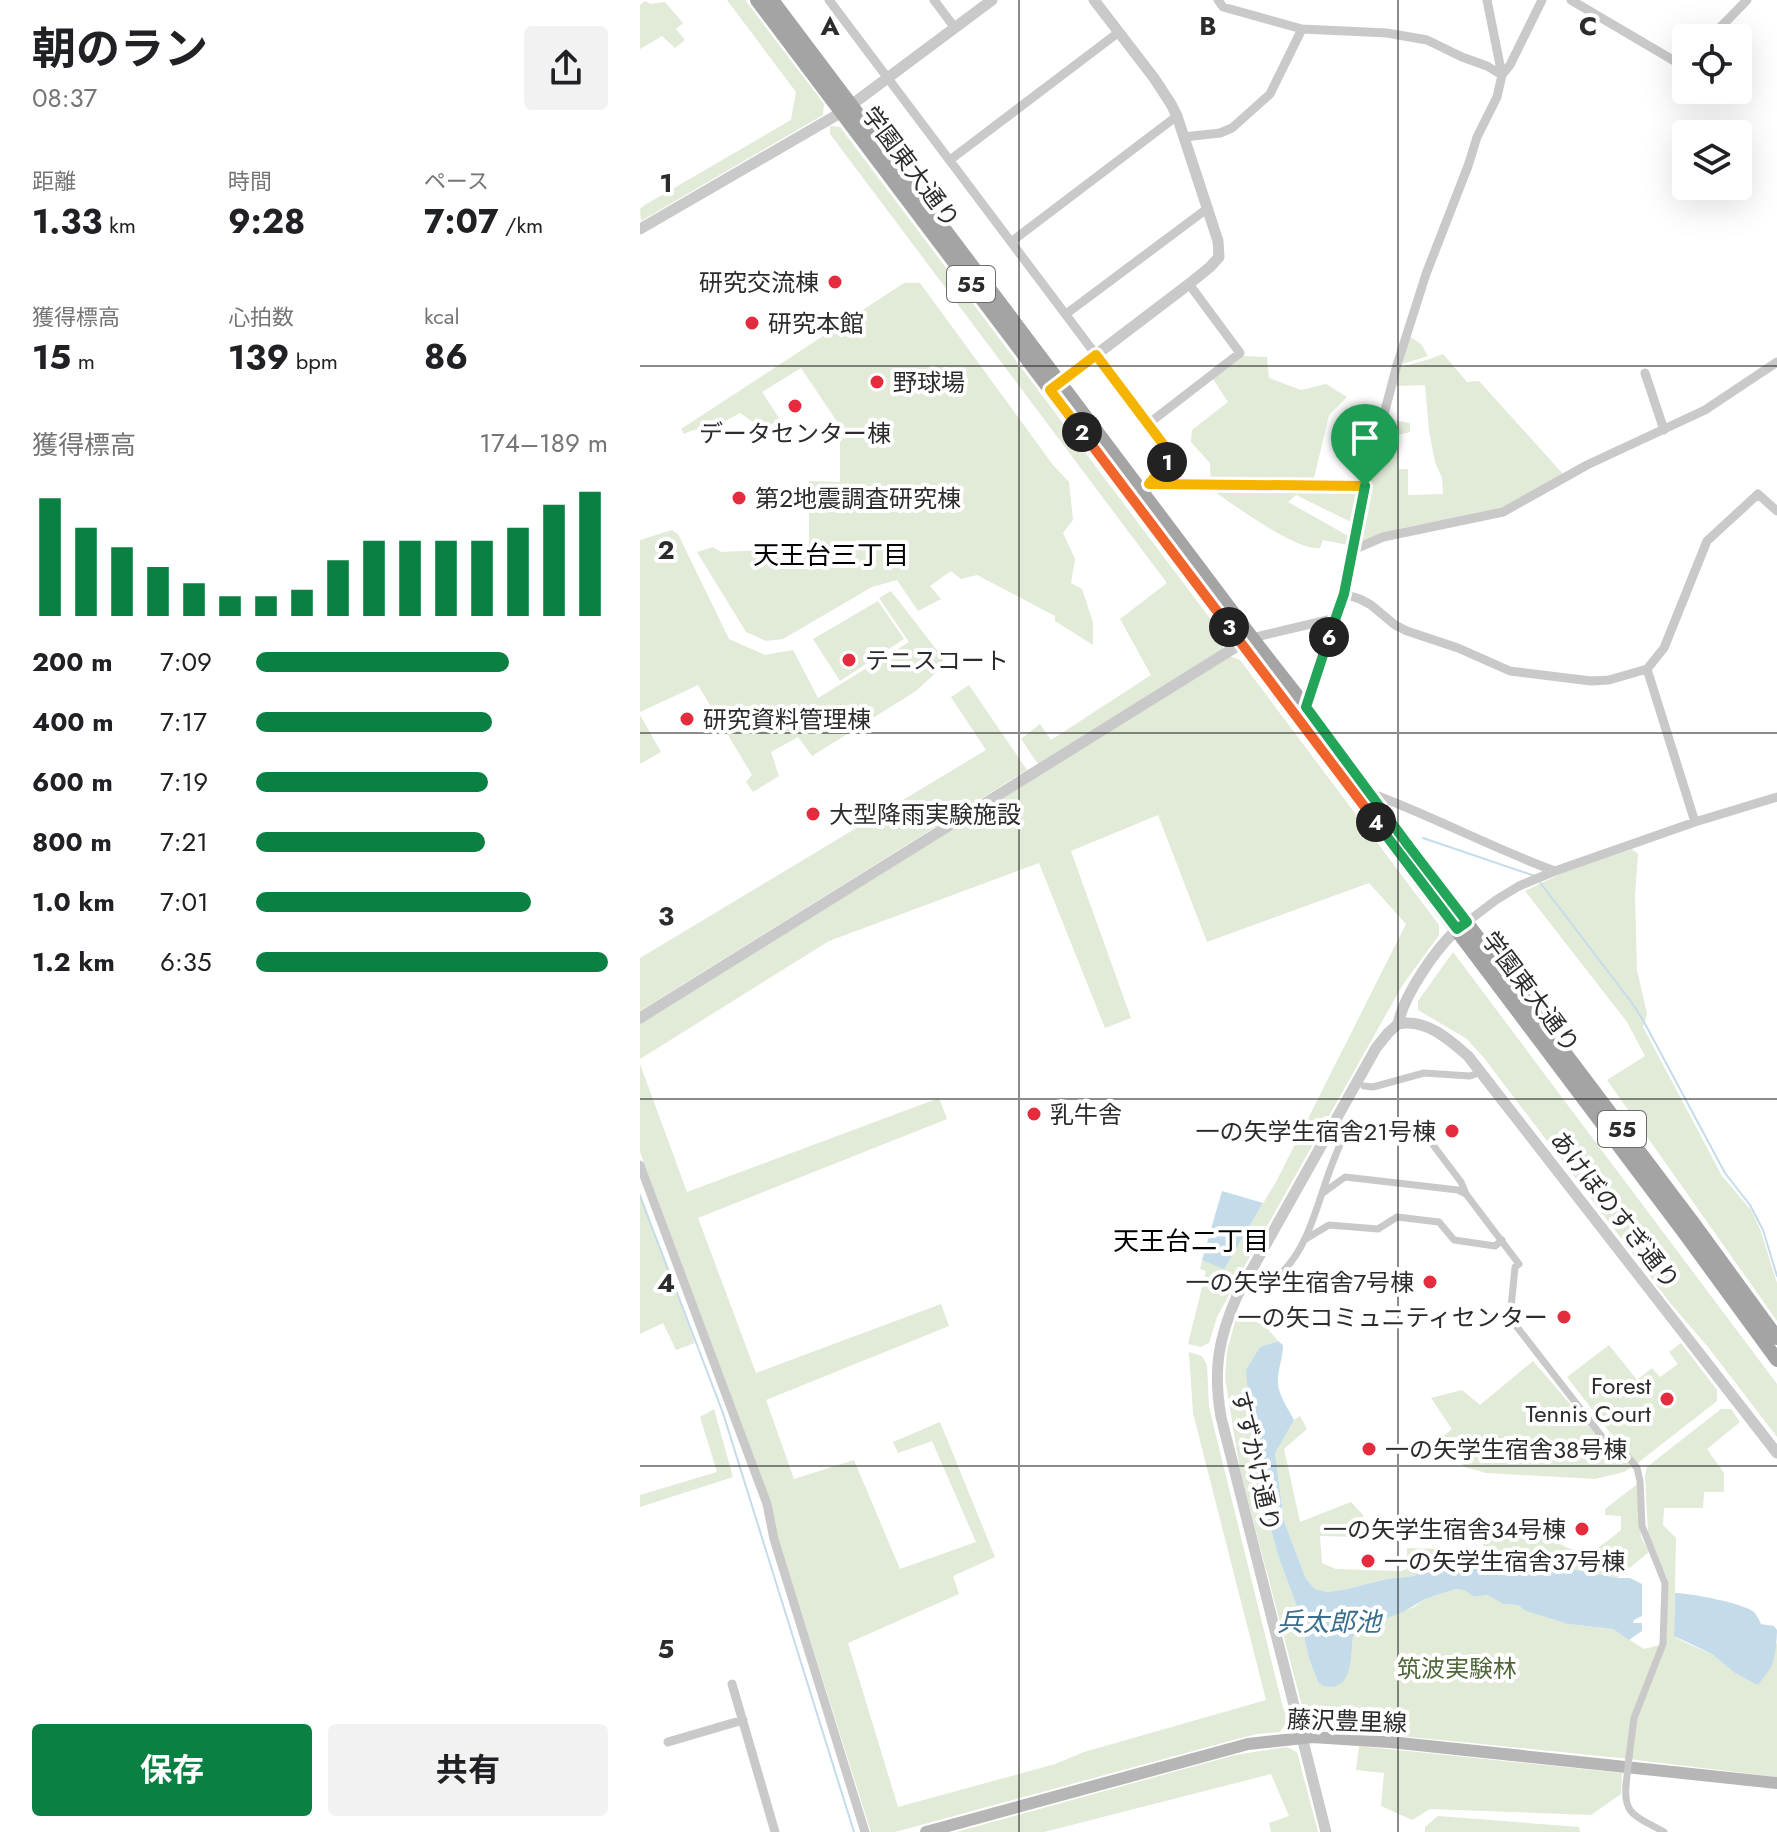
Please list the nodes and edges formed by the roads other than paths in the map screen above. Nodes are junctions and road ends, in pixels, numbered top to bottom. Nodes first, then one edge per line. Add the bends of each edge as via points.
1 (757, 0) edge
2 (772, 0) edge
3 (829, 0) edge
4 (934, 0) edge
5 (992, 0) edge
6 (1094, 0) edge
7 (1218, 0) edge
8 (1487, 0) edge
9 (1542, 0) edge
10 (1571, 0) edge
11 (1747, 0) edge
12 (1724, 24) edge
13 (955, 28) junction
14 (1302, 29) junction
15 (1119, 32) junction
16 (1672, 60) edge
17 (1502, 75) junction
18 (888, 78) junction
19 (847, 109) junction
20 (1177, 116) junction
21 (1184, 137) junction
22 (950, 160) junction
23 (1208, 208) junction
24 (640, 229) edge
25 (1011, 242) junction
26 (1189, 284) junction
27 (1066, 314) junction
28 (1096, 355) junction
29 (1777, 362) edge
30 (1645, 373) dead end
31 (1055, 386) junction
32 (1148, 424) junction
33 (1664, 430) junction
34 (1145, 486) junction
35 (1365, 486) junction
36 (1777, 511) edge
37 (1353, 550) junction
38 (1344, 594) junction
39 (1336, 618) junction
40 (1246, 640) junction
41 (1647, 669) junction
42 (1306, 707) junction
43 (1368, 792) junction
44 (1777, 797) edge
45 (1695, 822) junction
46 (1555, 871) junction
47 (1462, 926) junction
48 (640, 1018) edge
49 (1398, 1024) junction
50 (1481, 1072) junction
51 (1364, 1086) dead end
52 (640, 1165) edge
53 (1321, 1194) junction
54 (1466, 1194) junction
55 (1502, 1240) junction
56 (1303, 1241) junction
57 (1281, 1273) dead end
58 (1777, 1338) edge
59 (1777, 1360) edge
60 (1777, 1453) edge
61 (732, 1684) dead end
62 (743, 1720) junction
63 (1301, 1738) junction
64 (668, 1742) dead end
65 (1777, 1783) edge
66 (775, 1832) edge
67 (865, 1832) edge
68 (926, 1832) edge
69 (1326, 1832) edge
70 (1664, 1832) edge

1 - 19 main road, 学園東大通り / 55
2 - 19 main road, 学園東大通り / 55
3 - 18 street
4 - 13 street
5 - 13 street
6 - 15 street
7 - 14 street via 1223,7
8 - 17 street
9 - 17 street
10 - 16 street
11 - 12 street
13 - 18 street
14 - 17 street via 1427,40
14 - 21 street via 1270,94 1232,128
15 - 20 street
15 - 22 street
17 - 35 street via 1426,274
18 - 19 street
18 - 22 street
19 - 24 street
19 - 31 main road, 学園東大通り / 55
20 - 21 street
20 - 25 street
21 - 23 street
22 - 25 street
23 - 26 street via 1219,257
23 - 27 street
25 - 27 street
26 - 28 street
26 - 32 street via 1240,353
27 - 28 street
28 - 31 street
28 - 32 street
29 - 33 street via 1705,410
30 - 33 street
31 - 34 main road, 学園東大通り / 55
31 - 40 main road, 学園東大通り / 55
32 - 34 street via 1171,456
33 - 37 street via 1503,512 1383,537
34 - 35 street
34 - 40 main road, 学園東大通り / 55
35 - 37 street
36 - 41 street via 1758,494 1707,541 1664,648
37 - 38 street
38 - 39 street
38 - 41 street via 1371,605 1407,631 1510,671 1591,681
39 - 40 street
39 - 42 street
40 - 42 main road, 学園東大通り / 55
40 - 47 main road, 学園東大通り / 55
40 - 48 street
41 - 45 street
42 - 43 main road, 学園東大通り / 55
43 - 46 street
43 - 47 main road, 学園東大通り / 55
44 - 45 street
45 - 46 street
46 - 47 street via 1519,886
47 - 49 street, すずかけ通り via 1408,994
47 - 58 main road, 学園東大通り / 55
47 - 59 main road, 学園東大通り / 55
49 - 50 street, あけぼのすぎ通り via 1427,1027 1455,1045
49 - 63 street, すずかけ通り via 1376,1048 1237,1296 1217,1356 1221,1417
50 - 51 street via 1424,1073
50 - 60 street, あけぼのすぎ通り
52 - 67 street via 767,1504
53 - 54 street via 1345,1177
53 - 54 street via 1334,1153 1345,1135 1360,1129 1427,1137
53 - 56 street
54 - 55 street
55 - 56 street via 1495,1246 1454,1240 1439,1222 1397,1217 1378,1229 1329,1225
55 - 70 street, bridge via 1519,1264 1510,1318 1603,1438 1615,1441 1637,1468 1642,1526 1665,1583 1663,1644 1634,1718 1625,1802 1629,1811
56 - 57 street via 1293,1263
61 - 62 street
62 - 64 street
62 - 66 street
63 - 65 main road, 藤沢豊里線 via 1390,1742
63 - 68 main road, 藤沢豊里線 via 1248,1744
63 - 69 street, すずかけ通り

